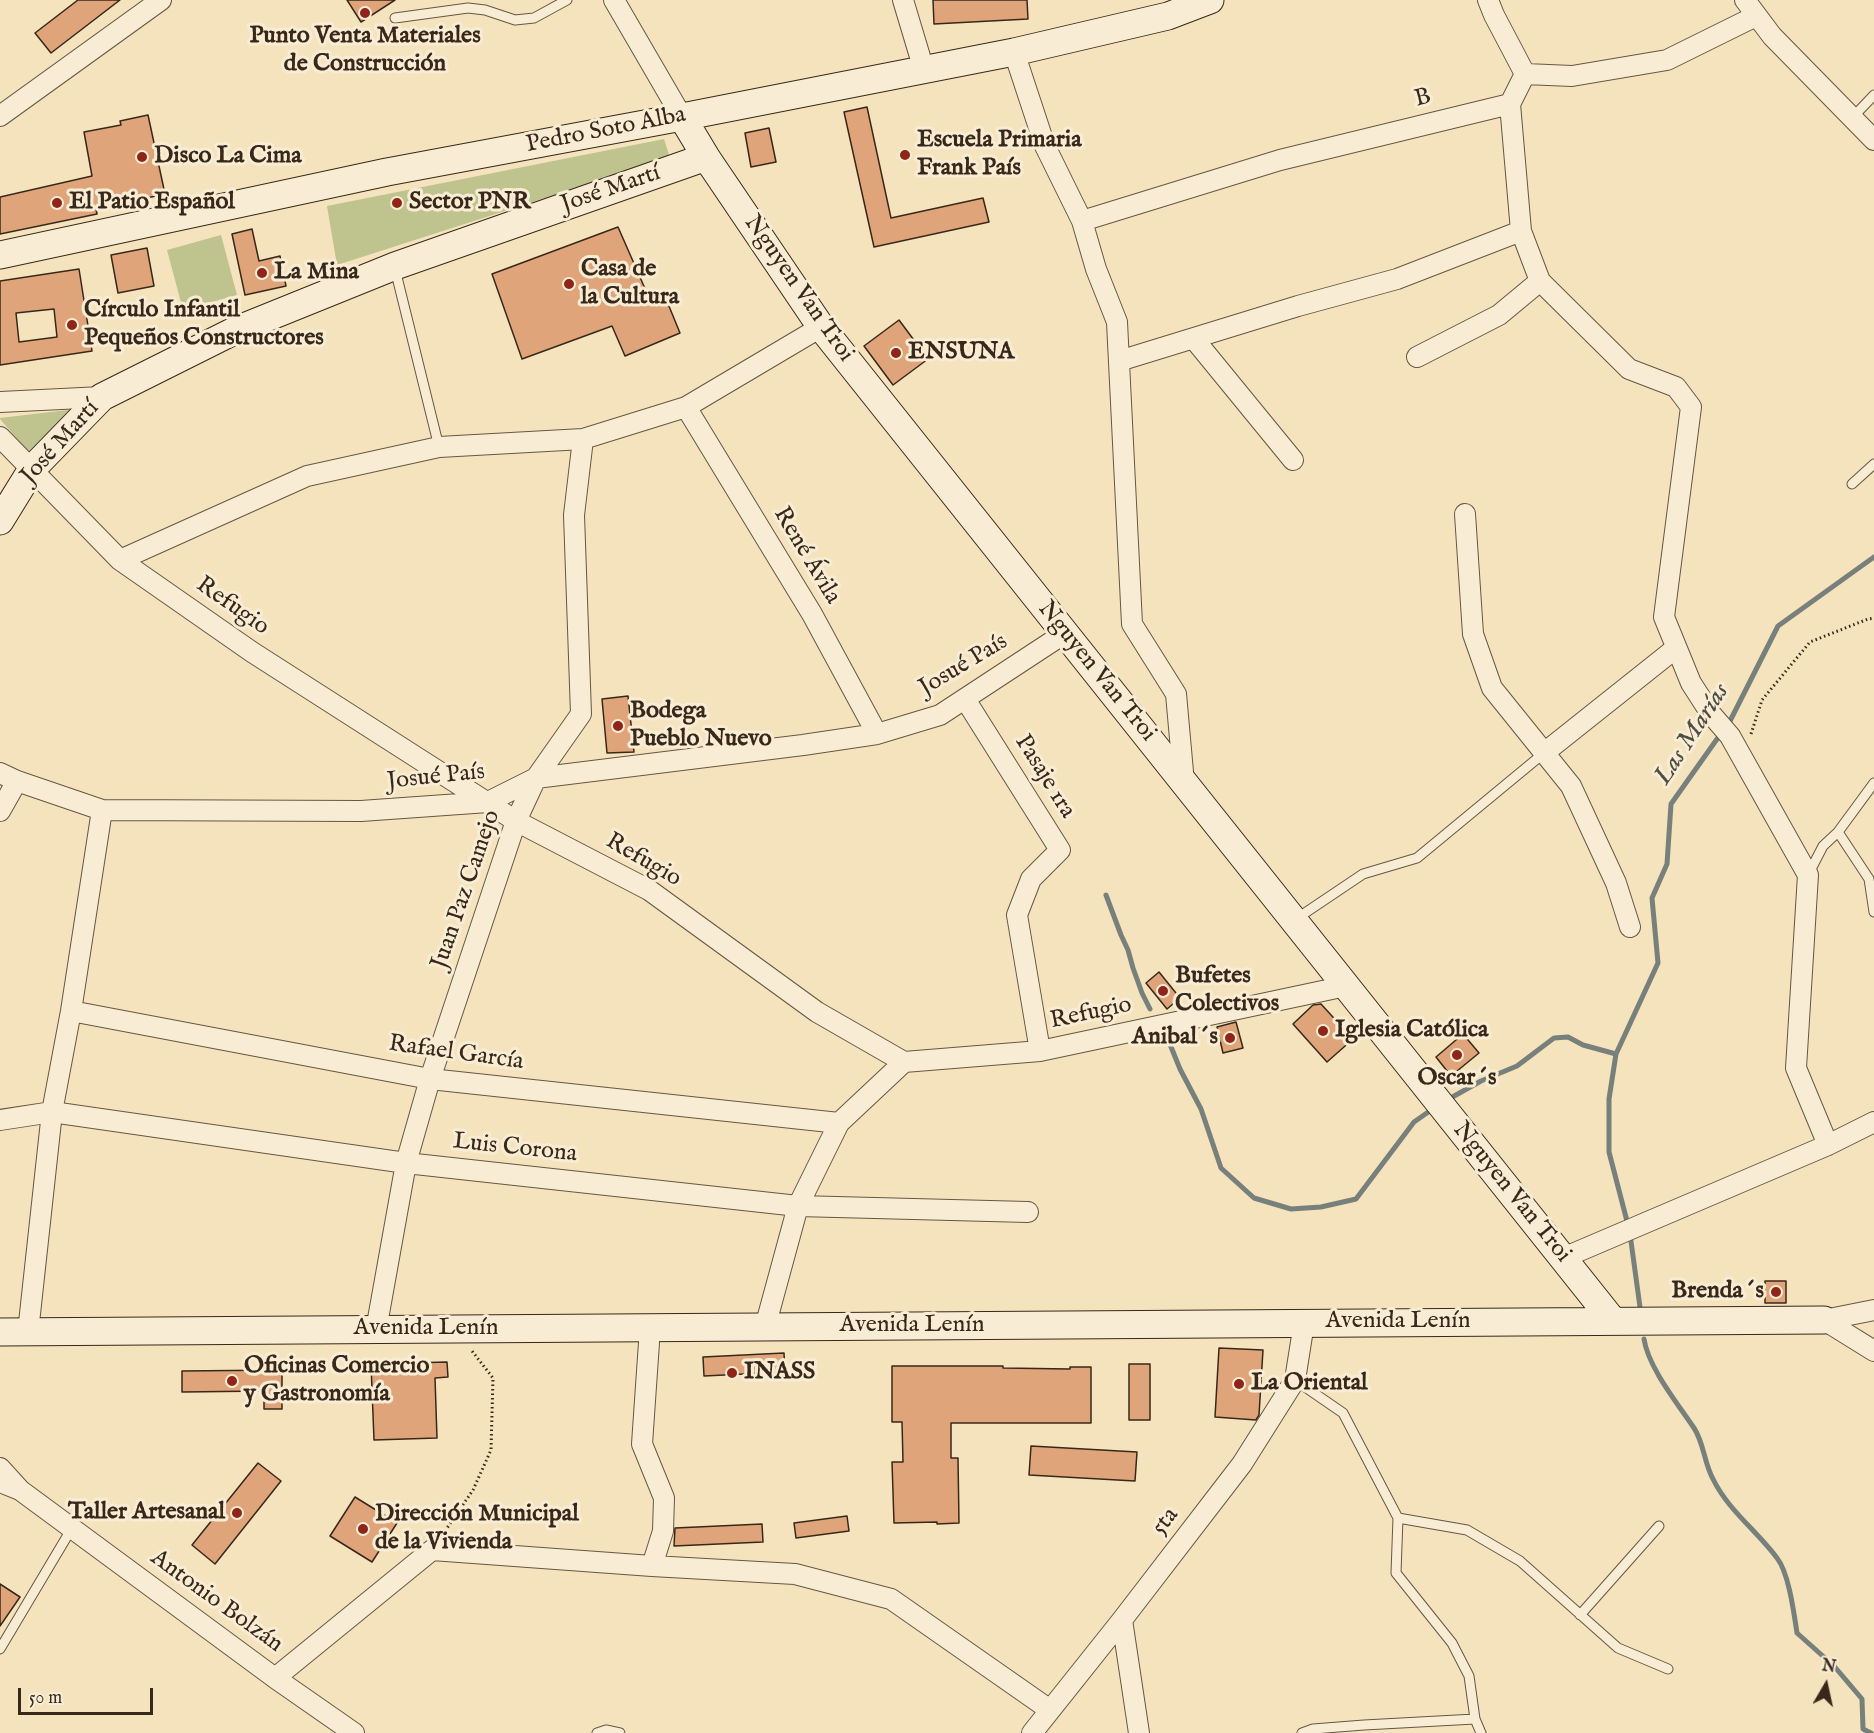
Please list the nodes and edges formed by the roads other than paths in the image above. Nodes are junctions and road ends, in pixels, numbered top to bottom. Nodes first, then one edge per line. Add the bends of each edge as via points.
1 (161, 0) edge
2 (567, 0) edge
3 (614, 0) edge
4 (903, 0) edge
5 (1210, 0) edge
6 (1488, 0) edge
7 (1751, 8) edge
8 (395, 18) dead end
9 (1014, 52) junction
10 (924, 70) junction
11 (1525, 74) junction
12 (1874, 95) edge
13 (1510, 104) junction
14 (0, 116) edge
15 (682, 117) junction
16 (1852, 118) junction
17 (1874, 140) edge
18 (706, 157) junction
19 (1082, 221) junction
20 (1521, 231) junction
21 (0, 255) edge
22 (395, 266) junction
23 (1540, 281) junction
24 (821, 327) junction
25 (1194, 339) junction
26 (1417, 357) dead end
27 (1119, 361) junction
28 (102, 397) junction
29 (0, 402) edge
30 (686, 407) junction
31 (0, 437) edge
32 (583, 439) junction
33 (439, 447) junction
34 (1293, 460) dead end
35 (1874, 464) edge
36 (32, 469) junction
37 (1852, 484) dead end
38 (1465, 514) dead end
39 (0, 521) edge
40 (120, 560) junction
41 (1065, 633) junction
42 (1676, 648) junction
43 (965, 699) junction
44 (877, 734) junction
45 (1544, 753) junction
46 (8, 777) edge
47 (536, 778) junction
48 (1184, 783) junction
49 (1874, 783) edge
50 (488, 802) junction
51 (102, 810) junction
52 (0, 811) edge
53 (516, 821) junction
54 (1838, 832) junction
55 (1808, 875) junction
56 (1874, 912) edge
57 (1294, 921) junction
58 (1630, 927) dead end
59 (1346, 986) junction
60 (71, 1011) junction
61 (1040, 1051) junction
62 (904, 1062) junction
63 (430, 1079) junction
64 (52, 1112) junction
65 (0, 1120) edge
66 (1874, 1122) edge
67 (838, 1123) junction
68 (1828, 1145) junction
69 (406, 1163) junction
70 (798, 1206) junction
71 (1028, 1212) dead end
72 (1563, 1258) junction
73 (1874, 1310) edge
74 (1824, 1320) junction
75 (1613, 1321) junction
76 (1304, 1323) junction
77 (765, 1327) junction
78 (650, 1328) junction
79 (376, 1329) junction
80 (0, 1332) edge
81 (28, 1332) junction
82 (1874, 1351) edge
83 (1295, 1380) junction
84 (0, 1468) edge
85 (0, 1482) edge
86 (20, 1490) junction
87 (1398, 1518) junction
88 (1659, 1526) dead end
89 (72, 1528) junction
90 (652, 1566) junction
91 (1580, 1615) junction
92 (1122, 1620) junction
93 (0, 1649) edge
94 (1668, 1669) dead end
95 (275, 1677) junction
96 (1050, 1710) junction
97 (1474, 1719) junction
98 (354, 1733) edge
99 (597, 1733) edge
100 (620, 1733) edge
101 (1032, 1733) edge
102 (1139, 1733) edge
103 (1302, 1733) edge
104 (1481, 1733) edge

1 - 14 street
2 - 8 lane via 534,18 515,20 468,8
3 - 15 street, Nguyen Van Troi
4 - 10 street
5 - 9 street, Pedro Soto Alba via 1168,16
6 - 11 street
7 - 11 street via 1667,60 1572,76
7 - 16 street via 1772,36
9 - 10 street, Pedro Soto Alba
9 - 19 street via 1045,146
10 - 15 street, Pedro Soto Alba
11 - 13 street
12 - 16 lane
13 - 19 street, B via 1280,160
13 - 20 street
15 - 18 street, Nguyen Van Troi
15 - 21 street, Pedro Soto Alba via 387,172
16 - 17 street
18 - 22 street, José Martí
18 - 24 street, Nguyen Van Troi
19 - 27 street via 1117,322
20 - 23 street
20 - 25 street via 1397,279
22 - 28 street, José Martí via 234,331
22 - 33 lane
23 - 26 street via 1499,315
23 - 42 street via 1629,369 1676,387 1691,407 1664,617
24 - 30 street
24 - 41 street, Nguyen Van Troi
25 - 27 street
25 - 34 street
27 - 48 street via 1132,624 1176,694
28 - 29 street
28 - 36 street, José Martí
30 - 32 street
30 - 44 street, René Ávila via 812,614
31 - 36 street, Refugio
32 - 33 street
32 - 47 street, Juan Paz Camejo via 574,515 581,714
33 - 40 street via 307,476
35 - 37 lane
36 - 39 street, José Martí
36 - 40 street, Refugio
38 - 45 street via 1473,634 1492,688
40 - 50 street, Refugio via 252,652
41 - 43 street, Josué País
41 - 48 street, Nguyen Van Troi
42 - 45 street
42 - 55 street via 1691,683 1730,736
43 - 44 street, Josué País via 940,715
43 - 61 street, Pasaje 1ra via 1059,850 1031,879 1017,915
44 - 47 street, Josué País
45 - 57 lane via 1417,858 1363,874
45 - 58 street via 1571,786 1616,883
46 - 51 street, Josué País
46 - 52 street
47 - 50 street, Josué País
47 - 53 street, Juan Paz Camejo
48 - 57 street, Nguyen Van Troi
49 - 54 lane
50 - 51 street, Josué País via 361,811
50 - 53 street, Refugio
51 - 60 street
53 - 62 street, Refugio via 649,890 817,1012
53 - 63 street, Juan Paz Camejo
54 - 55 lane via 1823,846
54 - 56 lane via 1869,879
55 - 68 street via 1796,1068
57 - 59 street, Nguyen Van Troi
59 - 61 street, Refugio
59 - 72 street, Nguyen Van Troi
60 - 63 street, Rafael García
60 - 64 street
61 - 62 street, Refugio
62 - 67 street
63 - 67 street, Rafael García
63 - 69 street, Juan Paz Camejo
64 - 65 street, Luis Corona
64 - 69 street, Luis Corona
64 - 81 street
66 - 68 street
67 - 70 street
68 - 72 street
69 - 70 street, Luis Corona
69 - 79 street, Juan Paz Camejo
70 - 71 street, Luis Corona
70 - 77 street
72 - 75 street, Nguyen Van Troi
73 - 74 street
74 - 75 street, Avenida Lenín
74 - 82 street
75 - 76 street, Avenida Lenín
76 - 77 street, Avenida Lenín
76 - 83 street, 5ta
77 - 78 street, Avenida Lenín
78 - 79 street, Avenida Lenín
78 - 90 street via 642,1444 664,1498 663,1531
79 - 81 street, Avenida Lenín
80 - 81 street, Avenida Lenín
83 - 87 lane via 1344,1413
83 - 92 street, 5ta via 1242,1464
84 - 86 street, Antonio Bolzán
85 - 86 street, Antonio Bolzán
86 - 89 street, Antonio Bolzán
87 - 91 lane via 1467,1530 1520,1561
87 - 97 lane via 1396,1573 1452,1643 1468,1676
88 - 91 lane
89 - 93 lane
89 - 95 street, Antonio Bolzán
90 - 95 street via 432,1550
90 - 96 street via 795,1574 891,1599
91 - 94 lane via 1618,1648
92 - 96 street, 5ta
92 - 102 street
95 - 98 street, Antonio Bolzán
96 - 101 street, 5ta
97 - 103 lane via 1313,1729
97 - 104 lane
99 - 100 lane

